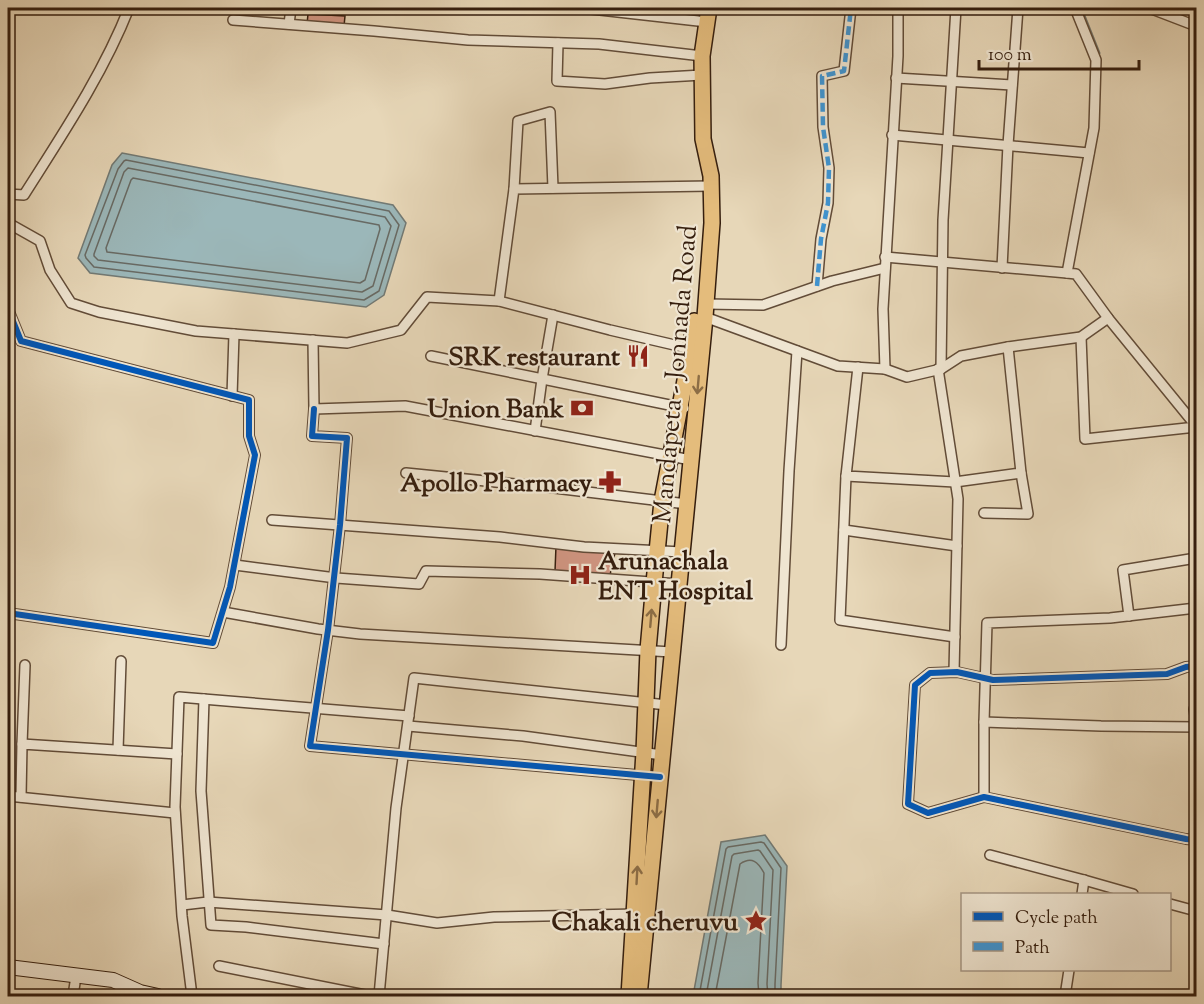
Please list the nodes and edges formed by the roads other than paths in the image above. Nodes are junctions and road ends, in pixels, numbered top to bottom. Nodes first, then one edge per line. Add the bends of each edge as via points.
1 (129, 8) edge
2 (291, 8) edge
3 (582, 8) edge
4 (851, 8) edge
5 (898, 8) edge
6 (956, 8) edge
7 (1018, 8) edge
8 (1076, 8) edge
9 (1149, 8) edge
10 (708, 15) edge
11 (233, 20) dead end
12 (289, 24) junction
13 (1197, 26) edge
14 (558, 43) junction
15 (702, 57) junction
16 (702, 75) junction
17 (896, 78) junction
18 (951, 80) junction
19 (1012, 85) junction
20 (892, 135) junction
21 (948, 139) junction
22 (1008, 145) junction
23 (1089, 153) junction
24 (707, 186) junction
25 (553, 188) junction
26 (514, 189) junction
27 (8, 194) edge
28 (8, 223) edge
29 (885, 257) junction
30 (942, 263) junction
31 (885, 268) junction
32 (1002, 268) junction
33 (1067, 273) junction
34 (817, 286) junction
35 (499, 301) junction
36 (8, 309) edge
37 (705, 311) junction
38 (553, 315) junction
39 (1108, 318) junction
40 (234, 334) junction
41 (1081, 337) junction
42 (313, 340) junction
43 (1008, 347) junction
44 (696, 350) junction
45 (797, 351) junction
46 (431, 356) dead end
47 (858, 367) junction
48 (885, 369) junction
49 (940, 369) junction
50 (542, 379) junction
51 (232, 396) junction
52 (680, 406) junction
53 (314, 409) junction
54 (696, 410) junction
55 (1197, 427) edge
56 (535, 431) junction
57 (671, 456) junction
58 (691, 460) junction
59 (406, 473) dead end
60 (1021, 473) junction
61 (846, 476) junction
62 (955, 482) junction
63 (662, 501) junction
64 (687, 504) junction
65 (984, 513) dead end
66 (272, 520) dead end
67 (340, 525) junction
68 (844, 530) junction
69 (957, 546) junction
70 (657, 550) junction
71 (682, 552) junction
72 (1197, 558) edge
73 (234, 564) junction
74 (334, 578) junction
75 (654, 583) junction
76 (679, 584) junction
77 (1197, 608) edge
78 (223, 612) junction
79 (8, 613) edge
80 (1129, 616) junction
81 (328, 630) junction
82 (955, 637) junction
83 (781, 645) dead end
84 (648, 650) junction
85 (672, 652) junction
86 (121, 661) dead end
87 (25, 665) dead end
88 (1197, 666) edge
89 (954, 672) junction
90 (986, 679) junction
91 (204, 699) junction
92 (646, 703) junction
93 (667, 705) junction
94 (316, 707) junction
95 (1197, 709) edge
96 (408, 721) junction
97 (1197, 721) edge
98 (984, 722) junction
99 (1197, 727) edge
100 (21, 744) junction
101 (118, 750) junction
102 (644, 753) junction
103 (177, 754) junction
104 (404, 754) junction
105 (662, 755) junction
106 (642, 776) junction
107 (660, 777) junction
108 (8, 796) edge
109 (984, 796) junction
110 (21, 797) junction
111 (176, 813) junction
112 (1197, 840) edge
113 (990, 855) dead end
114 (1084, 880) junction
115 (1082, 893) edge
116 (1130, 893) edge
117 (208, 902) junction
118 (1171, 904) edge
119 (182, 905) junction
120 (1197, 911) edge
121 (641, 914) junction
122 (387, 915) junction
123 (384, 944) junction
124 (219, 966) dead end
125 (8, 970) edge
126 (1069, 971) edge
127 (76, 976) junction
128 (140, 994) edge
129 (73, 996) edge
130 (158, 996) edge
131 (192, 996) edge
132 (370, 996) edge
133 (379, 996) edge
134 (629, 996) edge
135 (639, 996) edge
136 (1065, 996) edge

1 - 27 street via 119,34 24,195
2 - 12 street
3 - 10 street
4 - 34 street via 844,71 822,76 829,168
5 - 17 street
6 - 18 street
7 - 19 street
8 - 23 street via 1096,60 1094,128
9 - 13 street
10 - 15 main road, Mandapeta - Jonnada Road
11 - 12 street
12 - 14 street via 468,40
14 - 15 street
14 - 16 street via 557,81 606,84
15 - 16 main road, Mandapeta - Jonnada Road
16 - 24 main road, Mandapeta - Jonnada Road via 703,139 711,176
17 - 18 street
17 - 20 street
18 - 19 street
18 - 21 street
19 - 22 street
20 - 21 street
20 - 29 street
21 - 22 street
21 - 30 street
22 - 23 street
22 - 32 street
23 - 33 street
24 - 25 street
24 - 37 main road, Mandapeta - Jonnada Road via 712,223
24 - 44 main road
25 - 26 street
25 - 26 street via 550,112 518,121
26 - 35 street
28 - 40 street via 40,241 50,270 71,303 196,331
29 - 30 street
29 - 31 street
30 - 32 street
30 - 49 street
31 - 34 street
31 - 48 street
32 - 33 street
33 - 39 street via 1076,274
34 - 37 street via 763,304
35 - 38 street
35 - 42 street via 427,297 401,330 347,343
36 - 51 street via 21,341
37 - 44 main road, Mandapeta - Jonnada Road
37 - 45 street
38 - 44 street
38 - 50 street
39 - 41 street
39 - 55 street
40 - 42 street
40 - 51 street
41 - 43 street
41 - 55 street via 1085,439
42 - 53 street
43 - 49 street via 961,356
43 - 60 street
44 - 52 main road
44 -> 54 main road, Mandapeta - Jonnada Road
45 - 47 street via 838,366
45 - 83 street
46 - 50 street
47 - 48 street
47 - 61 street
48 - 49 street via 907,376
49 - 62 street
50 - 52 street
50 - 56 street
51 - 73 street via 249,400 249,436 255,455
52 - 54 street
52 - 57 main road
53 - 56 street via 405,406
53 - 67 street via 312,436 347,438
54 - 58 main road, Mandapeta - Jonnada Road
56 - 57 street
57 - 58 street
57 - 63 main road
58 - 64 main road, Mandapeta - Jonnada Road
59 - 63 street
60 - 62 street
60 - 65 street via 1028,514
61 - 62 street
61 - 68 street
62 - 69 street
63 - 64 street
63 - 70 main road
64 - 71 main road, Mandapeta - Jonnada Road
66 - 67 street
67 - 70 street
67 - 74 street
68 - 69 street
68 - 82 street via 840,620
69 - 82 street
70 - 71 street
70 - 75 main road
71 - 76 main road, Mandapeta - Jonnada Road
72 - 80 street via 1123,570
73 - 74 street
73 - 78 street
74 - 75 street via 419,584 426,571
74 - 81 street
75 - 76 street
84 -> 75 main road
76 - 85 main road, Mandapeta - Jonnada Road
77 - 80 street
78 - 79 street via 213,643
78 - 81 street
80 - 90 street via 987,623
81 - 84 street
81 - 94 street
82 - 89 street
84 - 85 street
84 - 92 main road
85 - 93 main road, Mandapeta - Jonnada Road
86 - 101 street
87 - 100 street
88 - 90 street via 1167,674
89 - 90 street
89 - 109 street via 930,673 915,685 908,804 928,813
90 - 98 street
91 - 94 street
91 - 103 street via 178,697
91 - 117 street via 201,791
92 - 93 street
92 - 96 street via 414,678
92 - 102 main road
93 - 105 main road, Mandapeta - Jonnada Road
94 - 96 street
94 - 104 street via 310,746
95 - 97 street
96 - 102 street
96 - 104 street
98 - 99 street
98 - 109 street
100 - 101 street
100 - 110 street
101 - 103 street
102 - 105 street
102 - 106 main road
103 - 111 street
104 - 106 street
104 - 122 street
105 - 107 main road, Mandapeta - Jonnada Road
106 - 107 street
121 -> 106 main road
107 -> 121 main road, Mandapeta - Jonnada Road
108 - 110 street
109 - 112 street
110 - 111 street
111 - 119 street
113 - 114 street
114 - 115 street
114 - 116 street
117 - 119 street
117 - 122 street
117 - 123 street via 211,925
118 - 120 street
119 - 131 street
121 - 122 street via 494,917 436,923
121 - 134 main road
121 - 135 main road, Mandapeta - Jonnada Road
122 - 123 street
123 - 133 street
124 - 132 street
125 - 127 street
126 - 136 street
127 - 128 street via 113,980
127 - 129 street
128 - 130 street

